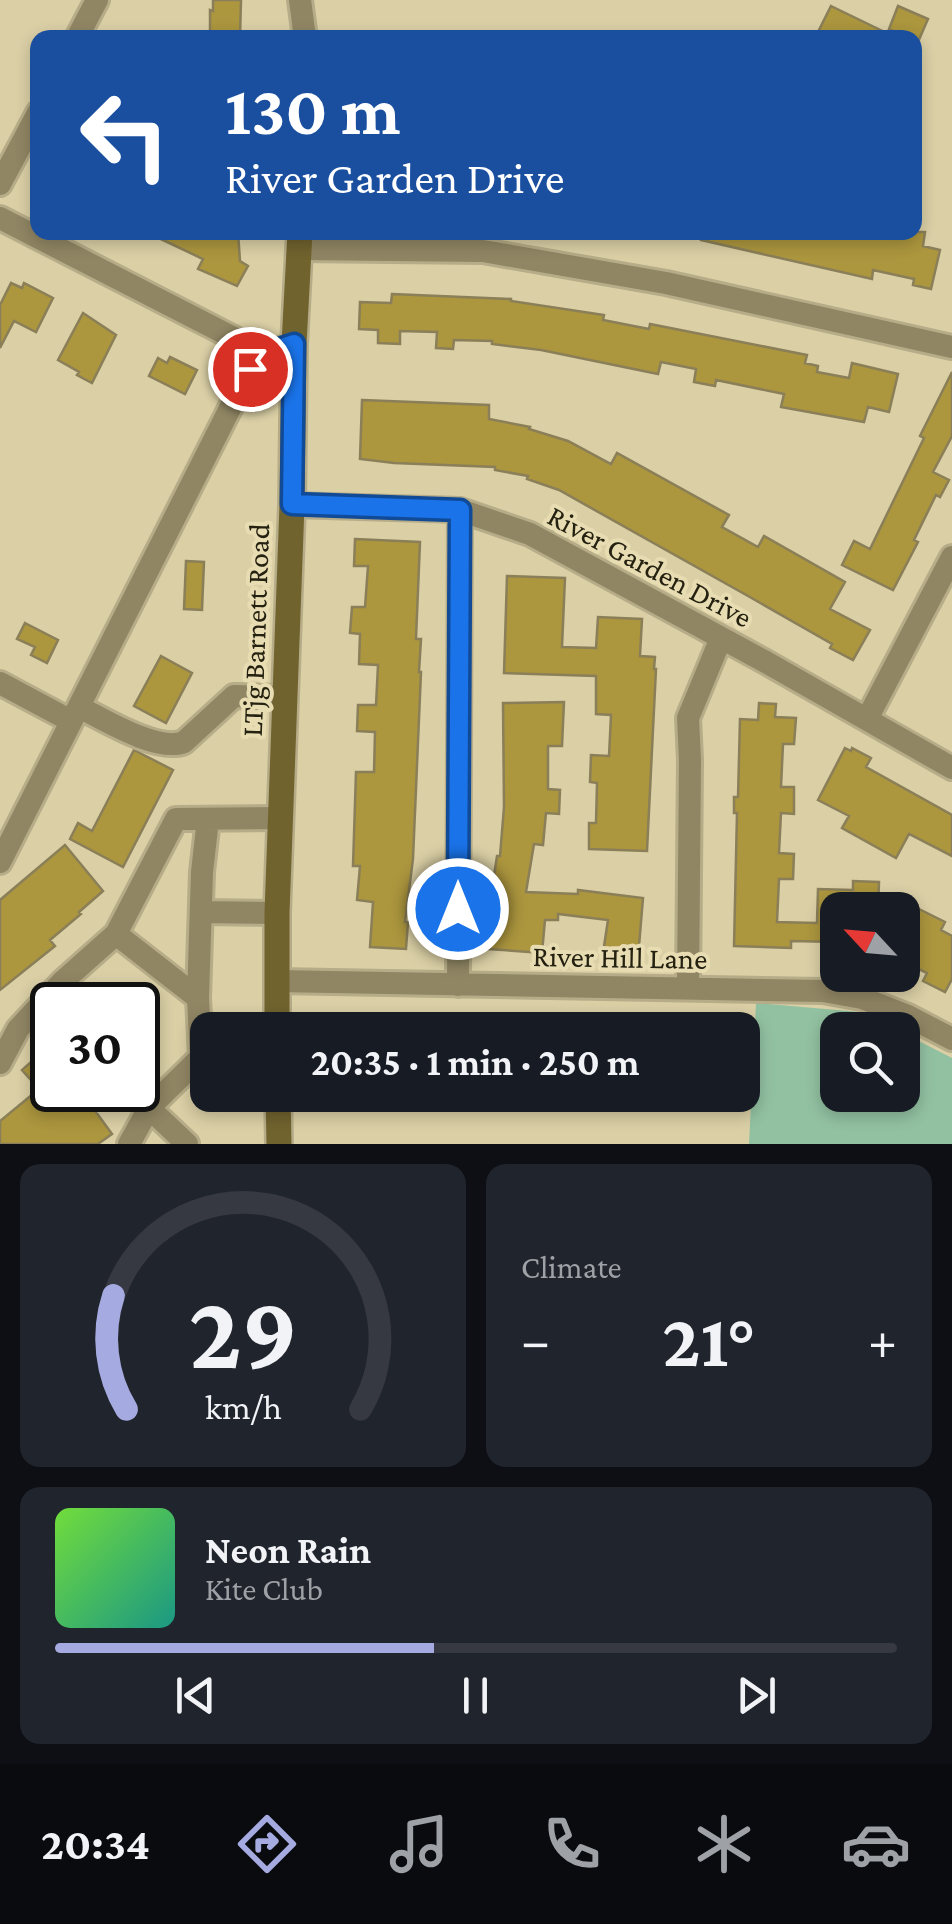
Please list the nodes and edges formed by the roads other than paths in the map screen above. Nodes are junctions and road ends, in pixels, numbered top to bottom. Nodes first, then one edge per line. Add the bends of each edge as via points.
1 (97, 0) edge
2 (304, 0) edge
3 (81, 30) edge
4 (305, 30) edge
5 (30, 128) edge
6 (0, 184) edge
7 (0, 218) edge
8 (30, 233) edge
9 (43, 240) edge
10 (300, 241) edge
11 (294, 344) junction
12 (952, 348) edge
13 (264, 354) junction
14 (292, 504) junction
15 (460, 510) junction
16 (952, 557) edge
17 (722, 638) junction
18 (0, 683) edge
19 (284, 697) junction
20 (75, 714) junction
21 (867, 720) junction
22 (952, 768) edge
23 (280, 818) junction
24 (208, 819) junction
25 (0, 862) edge
26 (202, 912) junction
27 (277, 913) junction
28 (116, 934) junction
29 (277, 981) junction
30 (458, 985) junction
31 (688, 988) junction
32 (198, 998) junction
33 (199, 1012) edge
34 (277, 1012) edge
35 (952, 1039) edge
36 (0, 1063) edge
37 (190, 1070) edge
38 (160, 1098) edge
39 (147, 1112) edge
40 (153, 1112) edge
41 (278, 1112) edge
42 (129, 1144) edge
43 (187, 1144) edge
44 (278, 1144) edge

1 - 3 street
2 - 4 street
5 - 6 street
7 - 8 street
9 - 13 street
10 - 11 street, LTjg Barnett Road
10 - 12 street via 483,251 666,283
11 - 13 street
11 - 14 street, LTjg Barnett Road
13 - 20 street via 250,369
14 - 15 street, River Garden Drive
14 - 19 street, LTjg Barnett Road
15 - 17 street, River Garden Drive via 530,534
15 - 30 street
16 - 21 street
17 - 21 street, River Garden Drive
17 - 31 street via 688,718
18 - 20 street
19 - 20 street via 234,696 174,746
19 - 23 street, LTjg Barnett Road
20 - 25 street
21 - 22 street, River Garden Drive
23 - 24 street
23 - 27 street, LTjg Barnett Road
24 - 26 street
24 - 28 street via 176,820
26 - 27 street
26 - 32 street
27 - 29 street, LTjg Barnett Road
28 - 32 street
28 - 36 street via 18,1028
29 - 30 street, River Hill Lane
29 - 34 street, LTjg Barnett Road
30 - 31 street, River Hill Lane
31 - 35 street, River Hill Lane via 862,998
32 - 33 street
37 - 38 street
39 - 42 street
40 - 43 street
41 - 44 street

